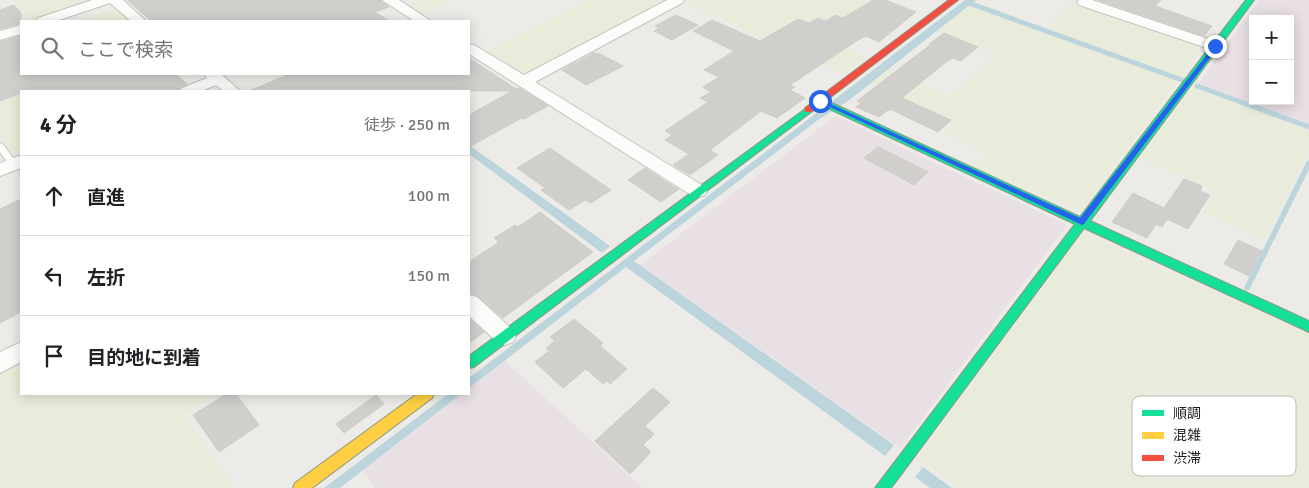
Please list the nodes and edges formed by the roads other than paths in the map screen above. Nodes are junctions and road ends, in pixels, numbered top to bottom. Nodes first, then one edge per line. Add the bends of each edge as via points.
1 (677, 0) edge
2 (954, 0) edge
3 (1250, 0) edge
4 (113, 1) edge
5 (398, 1) edge
6 (1084, 2) dead end
7 (46, 20) edge
8 (138, 20) edge
9 (423, 20) edge
10 (20, 29) edge
11 (0, 36) edge
12 (1215, 46) junction
13 (470, 49) edge
14 (215, 76) edge
15 (524, 82) junction
16 (190, 90) edge
17 (231, 90) edge
18 (823, 102) junction
19 (0, 146) edge
20 (11, 165) edge
21 (698, 191) junction
22 (1082, 222) junction
23 (470, 304) edge
24 (1309, 327) edge
25 (505, 336) junction
26 (20, 352) edge
27 (470, 362) edge
28 (0, 363) edge
29 (426, 395) edge
30 (300, 488) edge
31 (882, 488) edge

1 - 15 street
2 - 18 street
3 - 12 street
4 - 7 street
4 - 8 street
5 - 9 street
6 - 12 street
10 - 11 street
12 - 22 street
13 - 15 street
14 - 16 street
14 - 17 street
15 - 21 street
18 - 21 street
18 - 22 street
19 - 20 lane
21 - 25 street
22 - 24 street
22 - 31 street
23 - 25 street
25 - 27 street
26 - 28 street
29 - 30 street

